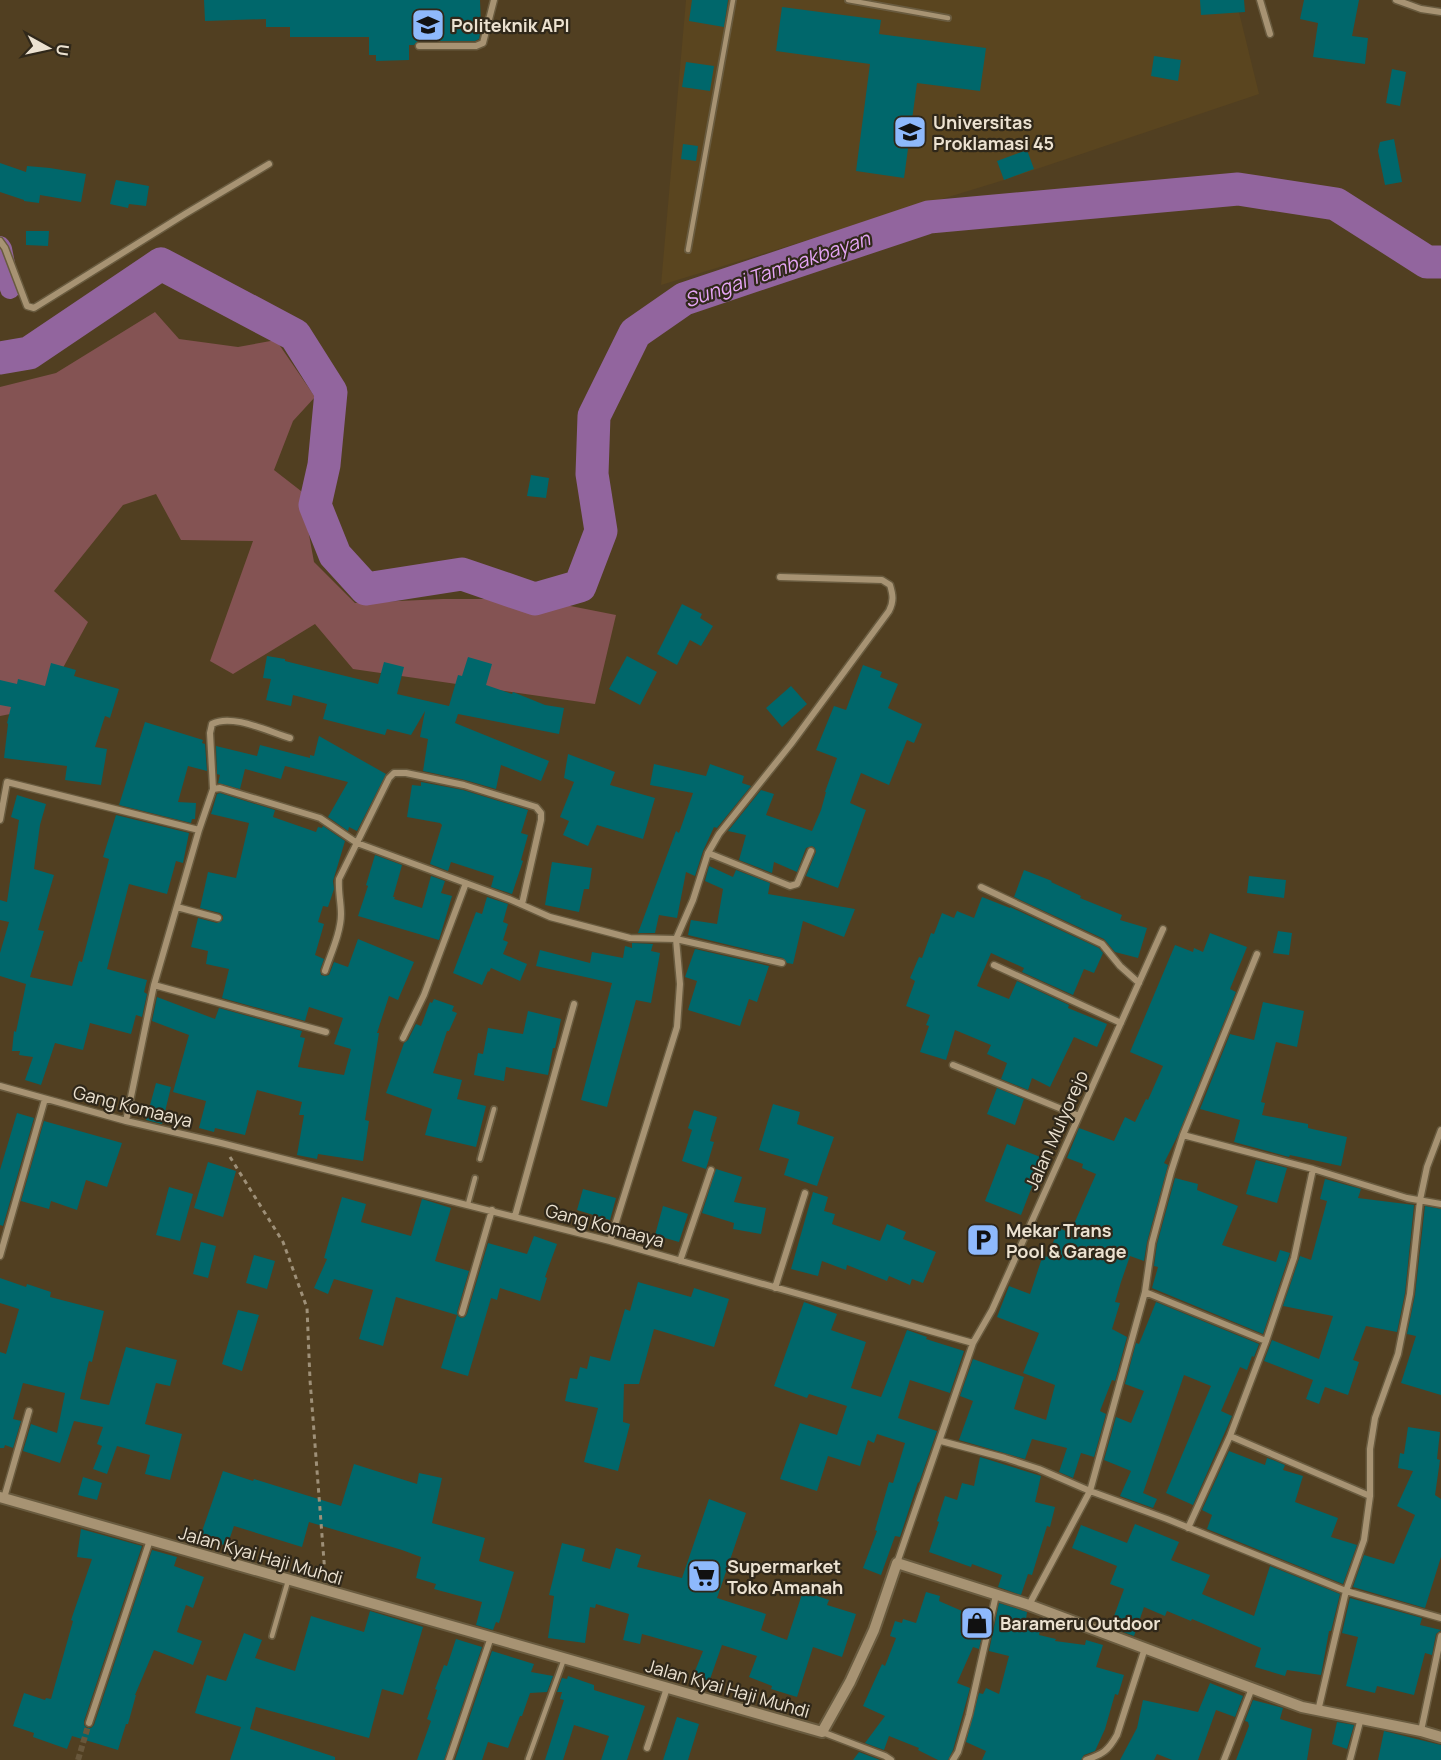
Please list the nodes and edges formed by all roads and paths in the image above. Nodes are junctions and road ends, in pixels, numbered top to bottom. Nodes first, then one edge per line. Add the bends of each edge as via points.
1 (494, 0) edge
2 (733, 0) edge
3 (848, 0) edge
4 (1260, 0) edge
5 (1396, 0) edge
6 (1441, 12) edge
7 (948, 18) dead end
8 (1270, 34) dead end
9 (419, 46) dead end
10 (269, 164) dead end
11 (0, 241) edge
12 (688, 250) dead end
13 (780, 577) dead end
14 (290, 738) dead end
15 (4, 781) edge
16 (213, 789) junction
17 (0, 820) edge
18 (199, 830) junction
19 (357, 843) junction
20 (810, 851) dead end
21 (708, 853) junction
22 (466, 883) junction
23 (981, 887) dead end
24 (522, 904) junction
25 (177, 908) junction
26 (218, 918) dead end
27 (1163, 929) dead end
28 (676, 939) junction
29 (1257, 954) dead end
30 (782, 963) dead end
31 (994, 965) dead end
32 (325, 970) dead end
33 (1139, 983) junction
34 (154, 985) junction
35 (574, 1004) dead end
36 (1121, 1023) junction
37 (326, 1032) dead end
38 (403, 1038) dead end
39 (953, 1065) dead end
40 (0, 1086) edge
41 (45, 1099) junction
42 (494, 1109) dead end
43 (1079, 1116) junction
44 (126, 1121) junction
45 (1441, 1130) edge
46 (1183, 1135) junction
47 (221, 1143) junction
48 (480, 1159) dead end
49 (1312, 1169) junction
50 (711, 1170) dead end
51 (475, 1178) dead end
52 (805, 1193) dead end
53 (1420, 1200) junction
54 (468, 1204) junction
55 (1441, 1204) edge
56 (492, 1210) junction
57 (515, 1216) junction
58 (610, 1241) junction
59 (0, 1256) edge
60 (680, 1261) junction
61 (775, 1288) junction
62 (1145, 1292) junction
63 (462, 1313) dead end
64 (1266, 1341) junction
65 (973, 1343) junction
66 (29, 1411) dead end
67 (1230, 1436) junction
68 (941, 1441) junction
69 (1090, 1491) junction
70 (1370, 1496) junction
71 (2, 1498) edge
72 (1188, 1528) junction
73 (150, 1540) junction
74 (897, 1563) junction
75 (288, 1580) junction
76 (326, 1590) junction
77 (1346, 1591) junction
78 (996, 1594) junction
79 (1029, 1605) junction
80 (1441, 1618) edge
81 (272, 1636) dead end
82 (1441, 1636) edge
83 (491, 1638) junction
84 (1145, 1648) junction
85 (564, 1659) junction
86 (667, 1688) junction
87 (1252, 1688) junction
88 (1318, 1711) junction
89 (1361, 1718) junction
90 (89, 1723) tunnel mouth
91 (1421, 1731) junction
92 (822, 1732) junction
93 (1441, 1737) edge
94 (647, 1748) dead end
95 (528, 1759) edge
96 (449, 1760) edge
97 (891, 1760) edge
98 (953, 1760) edge
99 (1086, 1760) edge
100 (1224, 1760) edge
101 (1350, 1760) edge

1 - 9 street via 483,43
2 - 12 lane
3 - 7 lane
4 - 8 street
5 - 6 street
10 - 11 street via 34,308 27,306
13 - 21 street via 882,580 890,585 893,604
14 - 16 street via 232,720 212,724
15 - 17 street
15 - 18 street
16 - 18 street
16 - 19 street via 320,818
18 - 25 street
19 - 22 street
19 - 24 street via 394,773 464,785 536,807 541,820
19 - 32 street via 339,879 340,924
20 - 21 street via 796,884 790,886
21 - 28 street
22 - 24 street
22 - 38 street via 424,995
23 - 33 street via 1102,944
24 - 28 street via 550,917 630,938
25 - 26 street
25 - 34 street
27 - 33 street, Jalan Mulyorejo
28 - 30 street
28 - 58 street via 678,1027
29 - 46 street
31 - 36 street
33 - 36 street, Jalan Mulyorejo
34 - 37 street
34 - 44 street
35 - 57 street
36 - 43 street, Jalan Mulyorejo
39 - 43 street
40 - 41 street, Gang Komaaya
41 - 44 street, Gang Komaaya
41 - 59 street
42 - 48 lane
43 - 65 street, Jalan Mulyorejo via 992,1310
44 - 47 street, Gang Komaaya
45 - 53 street via 1426,1167
46 - 49 street
46 - 62 street via 1152,1243
47 - 54 street, Gang Komaaya
47 - 76 path via 283,1242 307,1308
49 - 53 street
49 - 64 street via 1294,1258
50 - 60 street
51 - 54 lane
52 - 61 street
53 - 55 street
53 - 70 street via 1410,1294 1398,1354 1375,1418 1370,1449
54 - 56 street, Gang Komaaya
56 - 57 street, Gang Komaaya
56 - 63 street
57 - 58 street, Gang Komaaya
58 - 60 street, Gang Komaaya
60 - 61 street, Gang Komaaya
61 - 65 street, Gang Komaaya
62 - 64 street
62 - 69 street
64 - 67 street
65 - 68 street
66 - 71 street
67 - 70 street
67 - 72 street
68 - 69 street via 1039,1469
68 - 74 street
69 - 72 street
69 - 79 street
70 - 77 street via 1364,1540
71 - 73 street, Jalan Kyai Haji Muhdi
72 - 77 street
73 - 75 street, Jalan Kyai Haji Muhdi
73 - 90 street
74 - 78 street
74 - 92 street, Jalan Kyai Haji Muhdi via 874,1630
75 - 76 street, Jalan Kyai Haji Muhdi
75 - 81 lane
76 - 83 street, Jalan Kyai Haji Muhdi
77 - 80 street
77 - 88 street
78 - 79 street
78 - 98 street via 969,1715
79 - 84 street
82 - 91 street
83 - 85 street, Jalan Kyai Haji Muhdi
83 - 96 street
84 - 87 street
84 - 99 street via 1111,1747
85 - 86 street, Jalan Kyai Haji Muhdi
85 - 95 lane
86 - 92 street, Jalan Kyai Haji Muhdi
86 - 94 street
87 - 88 street
87 - 100 street
88 - 89 street
89 - 91 street
89 - 101 street
91 - 93 street
92 - 97 street

